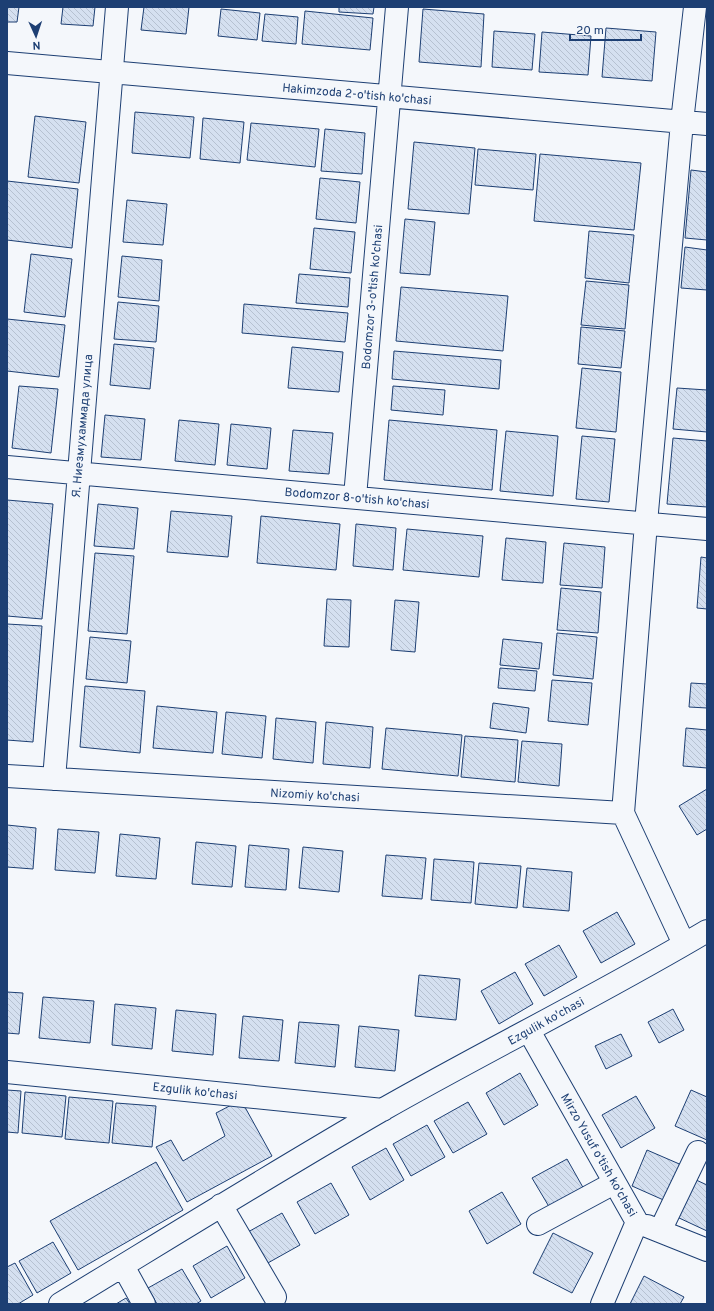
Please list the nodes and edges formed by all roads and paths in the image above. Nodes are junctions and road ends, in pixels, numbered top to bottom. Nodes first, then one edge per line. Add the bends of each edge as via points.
1 (117, 7) edge
2 (397, 7) edge
3 (695, 7) edge
4 (7, 63) edge
5 (111, 72) junction
6 (389, 96) junction
7 (682, 122) junction
8 (707, 124) edge
9 (7, 467) edge
10 (78, 473) junction
11 (355, 497) junction
12 (646, 523) junction
13 (707, 529) edge
14 (7, 776) edge
15 (54, 780) junction
16 (623, 813) junction
17 (707, 931) edge
18 (684, 944) junction
19 (528, 1031) junction
20 (7, 1072) edge
21 (383, 1110) junction
22 (698, 1152) dead end
23 (614, 1183) junction
24 (221, 1205) junction
25 (637, 1222) junction
26 (538, 1224) dead end
27 (660, 1231) junction
28 (707, 1250) edge
29 (123, 1266) junction
30 (275, 1297) dead end
31 (60, 1304) edge
32 (144, 1304) edge
33 (602, 1304) edge

1 - 5 street, Я. Ниезмухаммада улица
2 - 6 street, Bodomzor 3-o'tish ko'chasi
3 - 7 street
4 - 5 street, Hakimzoda 2-o'tish ko'chasi
5 - 6 street, Hakimzoda 2-o'tish ko'chasi
5 - 10 street, Я. Ниезмухаммада улица
6 - 7 street, Hakimzoda 2-o'tish ko'chasi
6 - 11 street, Bodomzor 3-o'tish ko'chasi
7 - 8 street, Hakimzoda 2-o'tish ko'chasi
7 - 12 street
9 - 10 street, Bodomzor 8-o'tish ko'chasi
10 - 11 street, Bodomzor 8-o'tish ko'chasi
10 - 15 street, Я. Ниезмухаммада улица
11 - 12 street, Bodomzor 8-o'tish ko'chasi
12 - 13 street, Bodomzor 8-o'tish ko'chasi
12 - 16 street
14 - 15 street, Nizomiy ko'chasi
15 - 16 street, Nizomiy ko'chasi
16 - 18 street
17 - 18 street, Ezgulik ko'chasi
18 - 19 street, Ezgulik ko'chasi
19 - 21 street, Ezgulik ko'chasi
19 - 23 street, Mirzo Yusuf o'tish ko'chasi
20 - 21 street, Ezgulik ko'chasi
21 - 24 street, Ezgulik ko'chasi
22 - 27 street
23 - 25 street, Mirzo Yusuf o'tish ko'chasi
23 - 26 street
24 - 29 street, Ezgulik ko'chasi
24 - 30 street
25 - 27 street
25 - 33 street, Mirzo Yusuf o'tish ko'chasi
27 - 28 street
29 - 31 street, Ezgulik ko'chasi
29 - 32 street

